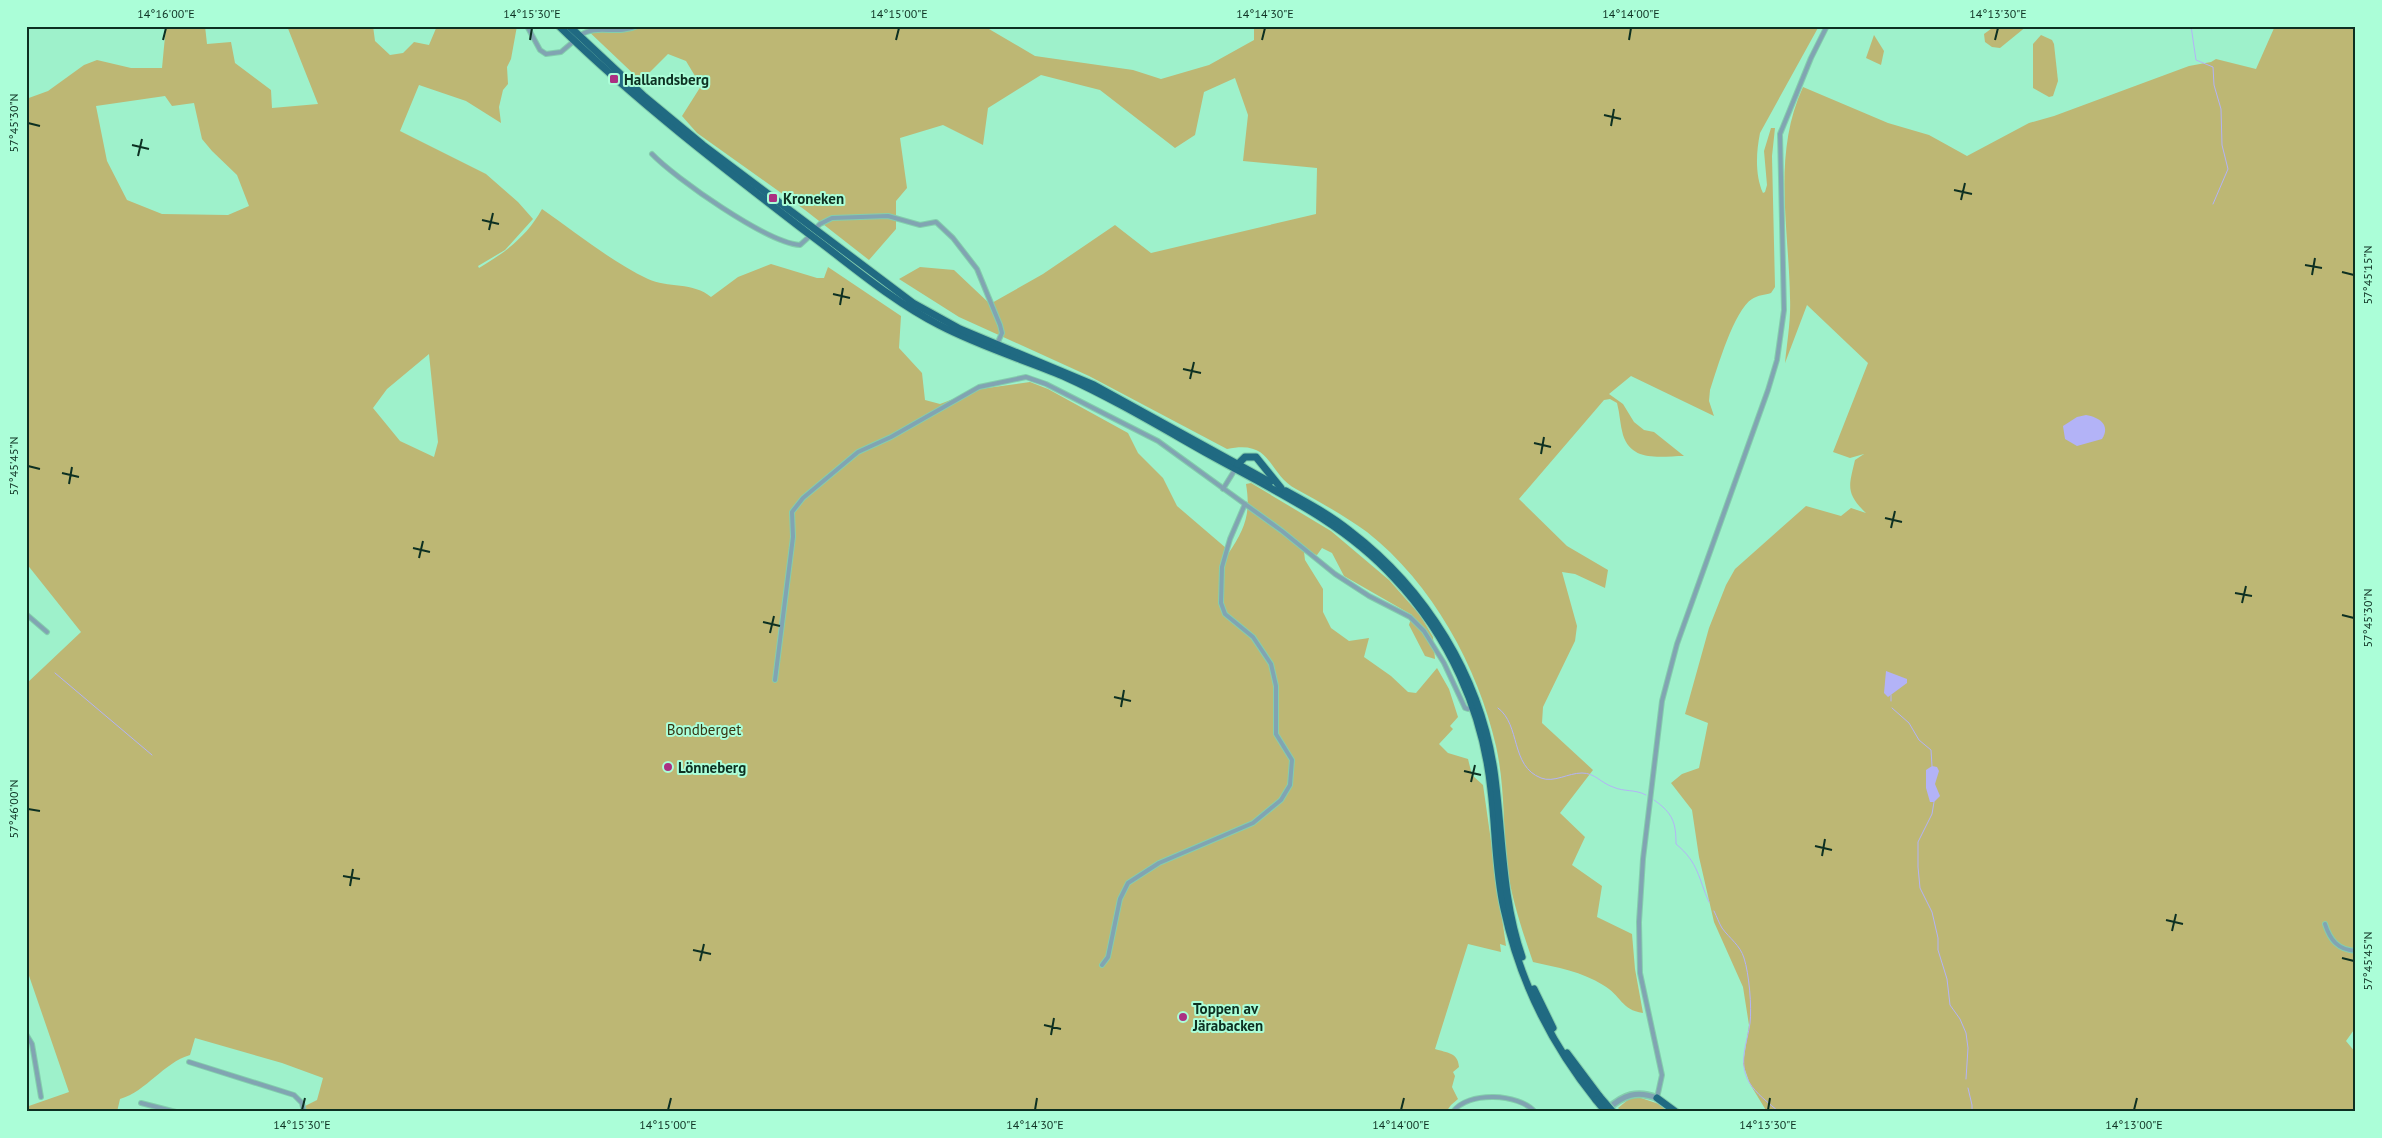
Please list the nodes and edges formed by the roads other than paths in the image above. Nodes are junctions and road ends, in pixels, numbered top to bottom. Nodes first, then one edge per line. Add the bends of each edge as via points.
1 (527, 26) edge
2 (559, 26) edge
3 (569, 26) edge
4 (637, 26) edge
5 (1827, 26) edge
6 (576, 39) junction
7 (652, 154) dead end
8 (813, 232) junction
9 (997, 344) junction
10 (1237, 467) junction
11 (1280, 488) junction
12 (1223, 489) junction
13 (1245, 504) junction
14 (26, 614) edge
15 (47, 632) dead end
16 (775, 680) dead end
17 (1473, 707) junction
18 (2325, 924) dead end
19 (2356, 951) edge
20 (1102, 966) dead end
21 (26, 1034) edge
22 (189, 1062) dead end
23 (41, 1097) dead end
24 (1598, 1098) junction
25 (1657, 1098) junction
26 (141, 1103) dead end
27 (176, 1112) edge
28 (304, 1112) edge
29 (1453, 1112) edge
30 (1535, 1112) edge
31 (1605, 1112) edge
32 (1613, 1112) edge
33 (1676, 1112) edge

1 - 6 street via 540,50 546,54 561,52
2 - 6 highway
3 - 6 highway
4 - 6 street via 623,32 593,29
5 - 25 street via 1780,134 1784,310 1777,360 1676,644 1662,701 1638,922 1640,973 1662,1075
6 - 8 highway via 669,118
7 - 8 street via 697,190 773,237 800,245
8 - 9 highway via 919,307
8 - 9 street via 825,220 832,218 888,216 920,226 936,222 977,269 1000,325 1002,333
8 - 10 highway via 896,299 938,325 1092,390
9 - 10 highway via 1094,385
10 - 11 highway
10 - 11 highway via 1245,457 1256,457
10 - 12 street
10 - 17 highway via 1327,521 1392,575 1440,638
11 - 24 highway via 1329,516 1384,560 1423,603 1457,658 1478,708 1491,755 1505,887 1518,945 1550,1023
12 - 13 street
12 - 16 street via 1158,441 1046,384 1026,377 980,386 891,437 858,452 803,498 792,512 793,537
13 - 17 street via 1335,574 1418,623 1444,663 1465,708
13 - 20 street via 1222,568 1221,603 1225,614 1252,637 1271,664 1276,686 1276,734 1292,760 1290,785 1281,800 1253,823 1159,863 1128,883 1120,899 1108,957
14 - 15 street
17 - 24 highway via 1488,765 1501,892 1514,950 1543,1020 1568,1062
18 - 19 street via 2331,939 2339,946
21 - 23 street via 32,1044
22 - 28 street via 299,1098
24 - 31 highway, bridge
24 - 32 highway, bridge
25 - 31 street via 1641,1093 1630,1094
25 - 33 highway
26 - 27 street
29 - 30 street via 1467,1101 1505,1097 1521,1101

